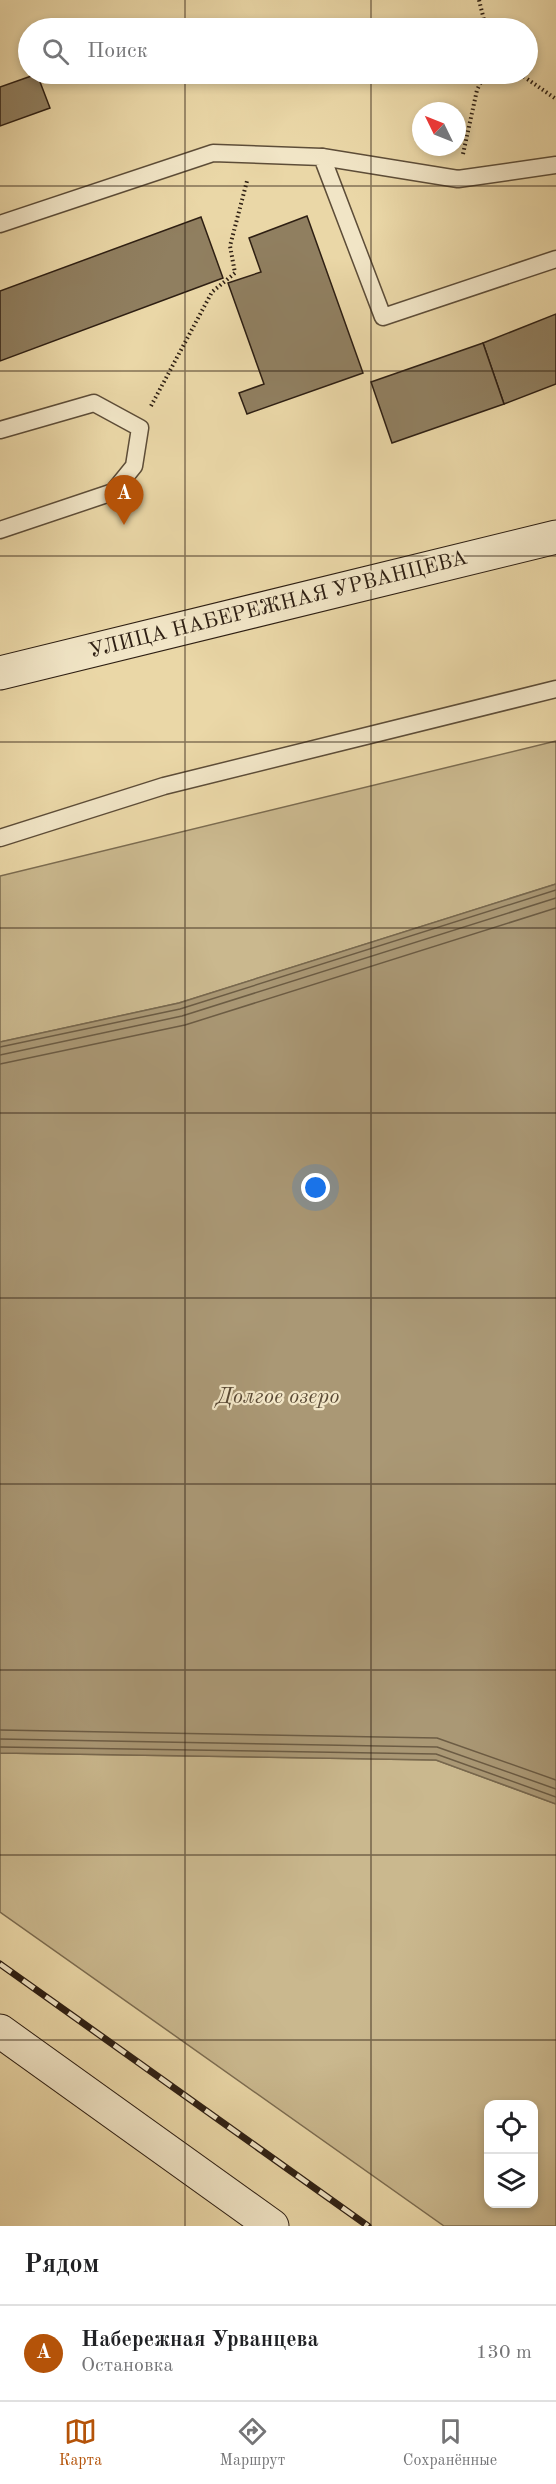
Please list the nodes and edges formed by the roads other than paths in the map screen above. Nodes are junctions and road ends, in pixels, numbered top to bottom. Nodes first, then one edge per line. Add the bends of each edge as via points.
1 (322, 157) junction
2 (556, 165) edge
3 (0, 224) edge
4 (556, 259) edge
5 (0, 430) edge
6 (0, 530) edge
7 (556, 537) edge
8 (0, 673) edge
9 (556, 689) edge
10 (0, 838) edge
11 (0, 2031) edge
12 (272, 2226) edge

1 - 2 lane via 458,179
1 - 3 lane via 213,153
1 - 4 lane via 383,317
5 - 6 lane via 94,403 140,428 134,466 113,492
7 - 8 street, УЛИЦА НАБЕРЕЖНАЯ УРВАНЦЕВА
9 - 10 lane via 164,786
11 - 12 street

